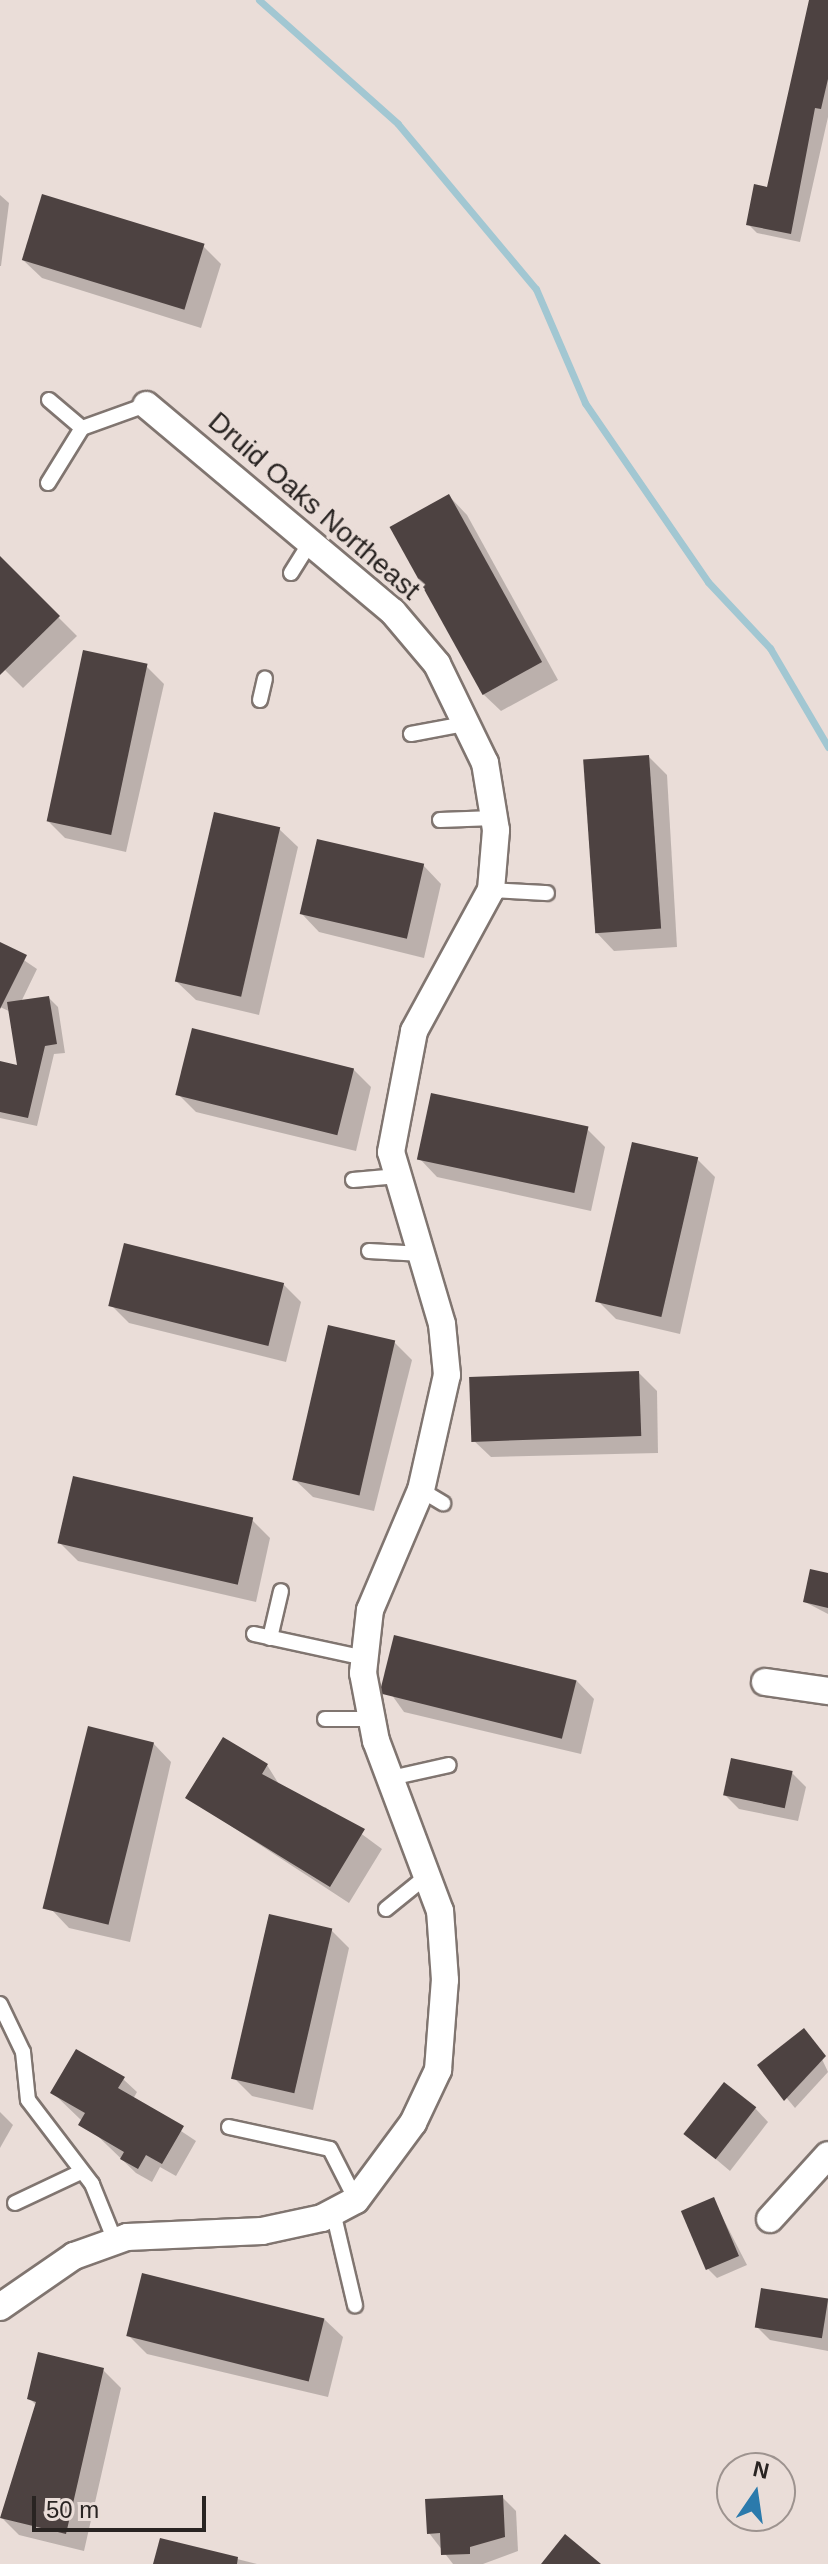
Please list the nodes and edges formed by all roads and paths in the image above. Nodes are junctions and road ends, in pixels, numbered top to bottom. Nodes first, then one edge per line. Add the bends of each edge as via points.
1 (49, 400) dead end
2 (146, 405) joint
3 (82, 428) junction
4 (48, 483) dead end
5 (310, 543) junction
6 (291, 573) dead end
7 (265, 679) dead end
8 (260, 700) dead end
9 (470, 723) junction
10 (411, 734) dead end
11 (494, 818) junction
12 (440, 820) dead end
13 (491, 890) junction
14 (547, 893) dead end
15 (398, 1176) junction
16 (353, 1180) dead end
17 (369, 1251) dead end
18 (422, 1254) junction
19 (281, 1591) dead end
20 (254, 1634) dead end
21 (270, 1638) junction
22 (365, 1658) junction
23 (765, 1682) dead end
24 (828, 1691) edge
25 (325, 1719) dead end
26 (371, 1719) junction
27 (449, 1765) dead end
28 (391, 1778) junction
29 (428, 1875) junction
30 (386, 1909) dead end
31 (0, 2004) edge
32 (229, 2127) dead end
33 (828, 2155) edge
34 (81, 2172) junction
35 (15, 2203) dead end
36 (344, 2206) junction
37 (770, 2219) dead end
38 (115, 2241) junction
39 (1, 2303) edge
40 (355, 2305) dead end

1 - 3 lane
2 - 3 lane
2 - 5 street, Druid Oaks Northeast
3 - 4 lane
5 - 6 lane
5 - 9 street, Druid Oaks Northeast via 393,612 437,664
7 - 8 lane
9 - 10 lane
9 - 11 street, Druid Oaks Northeast
11 - 12 lane
11 - 13 street, Druid Oaks Northeast
13 - 14 lane
13 - 15 street, Druid Oaks Northeast via 414,1031 391,1152
15 - 16 lane
15 - 18 street, Druid Oaks Northeast
17 - 18 lane
18 - 22 street, Druid Oaks Northeast via 442,1324 447,1375 432,1496 370,1610
19 - 21 lane
20 - 21 lane
21 - 22 lane
22 - 26 street, Druid Oaks Northeast
23 - 24 street
25 - 26 lane
26 - 28 street, Druid Oaks Northeast
27 - 28 lane
28 - 29 street, Druid Oaks Northeast
29 - 30 lane
29 - 36 street, Druid Oaks Northeast via 440,1911 445,1980 438,2070 413,2123
31 - 34 lane via 23,2052 28,2100
32 - 36 lane via 330,2149
33 - 37 street
34 - 35 lane
34 - 38 lane
36 - 38 street via 262,2231 195,2230
36 - 40 lane
38 - 39 street via 74,2256

